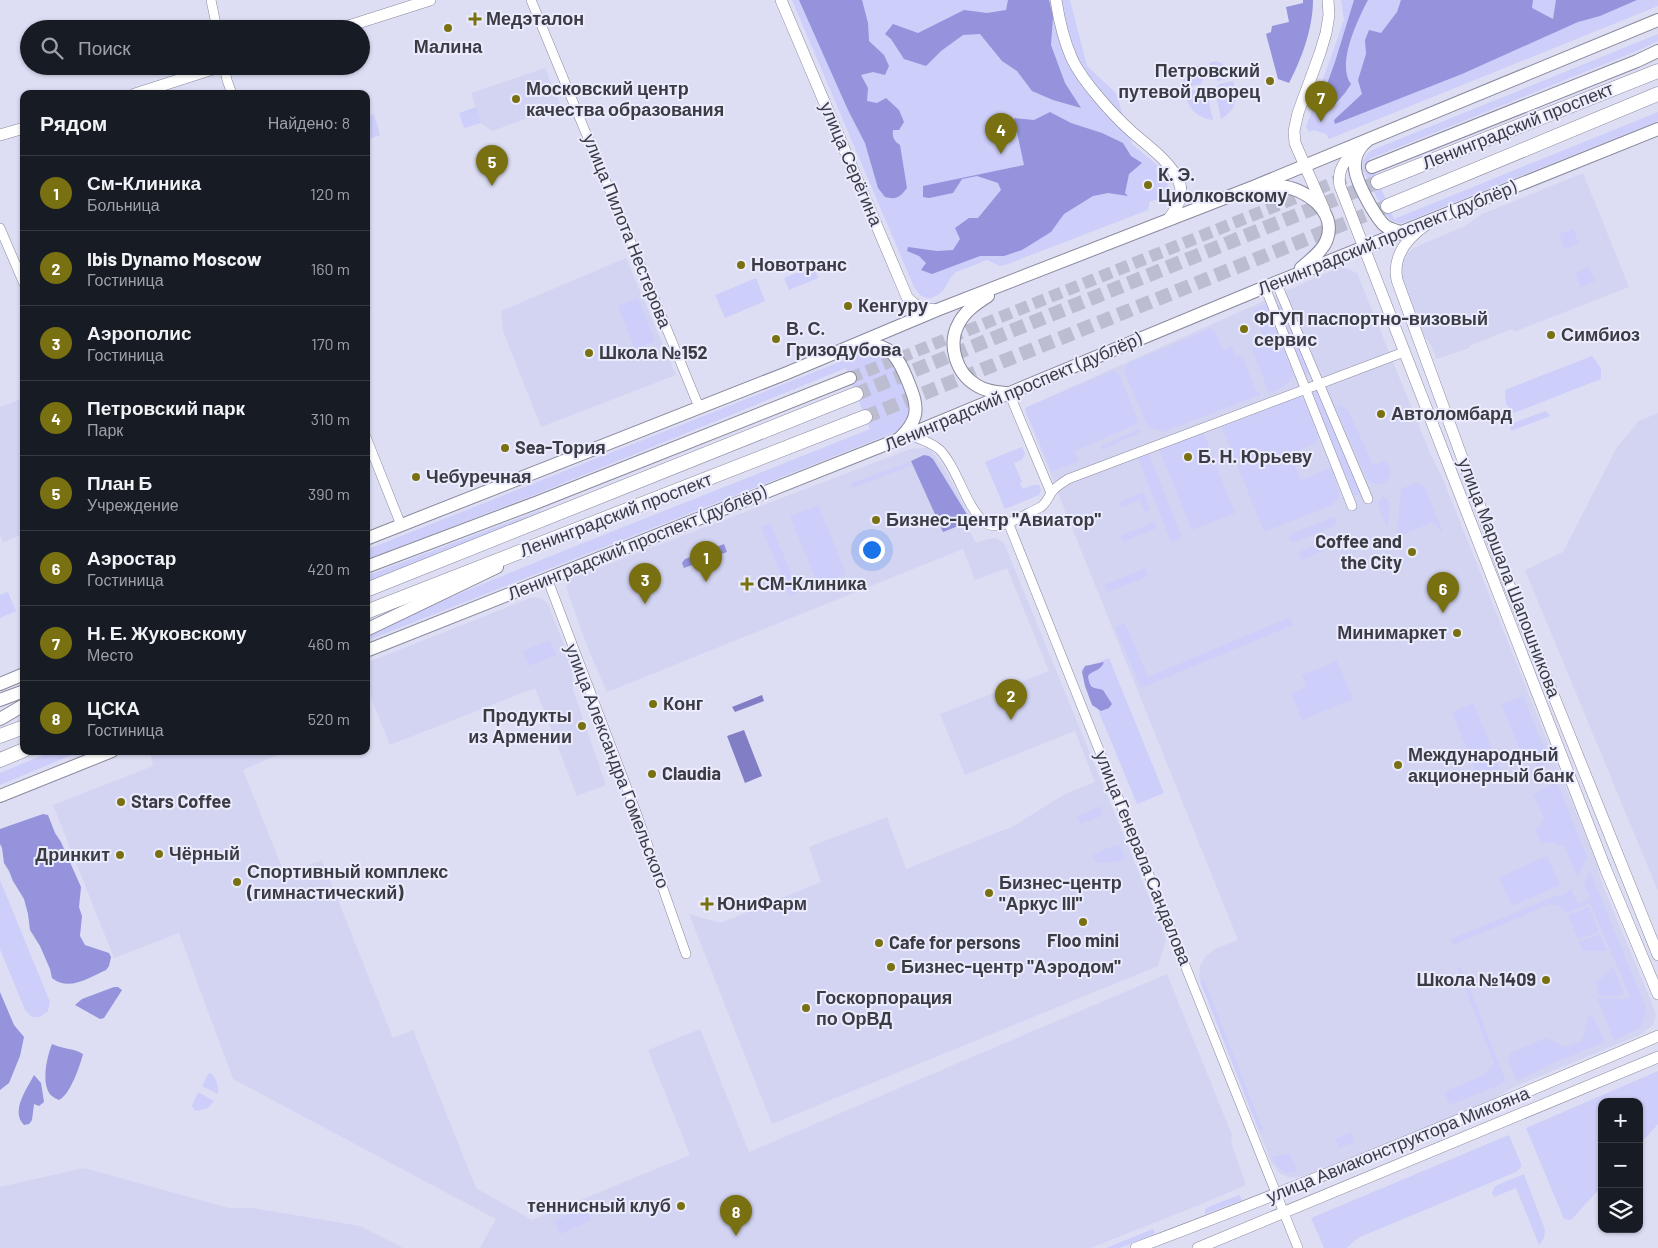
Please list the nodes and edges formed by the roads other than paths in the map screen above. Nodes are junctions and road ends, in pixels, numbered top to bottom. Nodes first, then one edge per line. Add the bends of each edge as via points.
1 (211, 0) edge
2 (430, 0) edge
3 (531, 0) edge
4 (781, 0) edge
5 (1056, 0) edge
6 (1328, 0) edge
7 (1335, 0) edge
8 (1329, 15) junction
9 (215, 20) edge
10 (367, 20) edge
11 (1658, 20) edge
12 (1658, 51) edge
13 (1658, 71) edge
14 (195, 75) edge
15 (226, 75) edge
16 (148, 90) edge
17 (231, 90) edge
18 (1656, 95) edge
19 (20, 129) edge
20 (1658, 129) edge
21 (0, 135) edge
22 (1367, 141) junction
23 (1304, 166) junction
24 (1372, 167) tunnel mouth
25 (1378, 182) tunnel mouth
26 (1253, 187) junction
27 (1388, 206) tunnel mouth
28 (1325, 212) junction
29 (1444, 215) junction
30 (1168, 220) junction
31 (0, 228) edge
32 (1401, 232) junction
33 (1364, 247) junction
34 (20, 275) edge
35 (1277, 282) junction
36 (1009, 283) junction
37 (937, 310) junction
38 (849, 346) junction
39 (1404, 352) junction
40 (850, 378) tunnel mouth
41 (1319, 384) junction
42 (1306, 389) junction
43 (1009, 393) junction
44 (856, 394) tunnel mouth
45 (699, 408) junction
46 (865, 417) tunnel mouth
47 (909, 435) junction
48 (889, 443) junction
49 (370, 447) edge
50 (1051, 493) junction
51 (1368, 499) dead end
52 (1352, 506) dead end
53 (1008, 522) junction
54 (401, 526) junction
55 (370, 538) edge
56 (552, 540) junction
57 (370, 565) edge
58 (547, 578) junction
59 (370, 588) edge
60 (370, 610) edge
61 (370, 628) edge
62 (370, 649) edge
63 (20, 676) edge
64 (0, 684) edge
65 (20, 692) edge
66 (0, 700) edge
67 (20, 707) edge
68 (0, 719) edge
69 (20, 728) edge
70 (0, 736) edge
71 (20, 752) edge
72 (102, 755) edge
73 (0, 760) edge
74 (0, 796) edge
75 (686, 954) dead end
76 (1658, 955) edge
77 (1658, 994) edge
78 (1658, 1036) edge
79 (1658, 1057) edge
80 (1276, 1195) junction
81 (1284, 1213) junction
82 (1136, 1248) edge
83 (1198, 1248) edge
84 (1298, 1248) edge

1 - 9 street
2 - 10 street
3 - 45 street, улица Пилота Нестерова
4 - 37 street, улица Серёгина via 907,297 913,305
5 - 30 street via 1068,48 1077,68 1117,118 1168,164 1180,183 1178,207
6 - 8 street
7 - 8 street
8 - 23 street via 1294,131
11 - 22 main road
12 - 24 main road
13 - 25 main road, Ленинградский проспект
14 - 16 street
15 - 17 street
18 - 27 main road, Ленинградский проспект
19 - 21 street
20 - 29 main road, Ленинградский проспект (дублёр)
22 - 23 main road
22 - 32 main road via 1356,157 1354,168 1357,178 1384,225
22 - 33 street, улица Маршала Шапошникова via 1346,158 1338,178
23 - 26 main road
23 - 28 street
26 - 28 main road via 1281,186 1295,190 1311,198
26 - 30 main road
28 - 35 main road via 1327,240 1319,252
29 - 32 main road, Ленинградский проспект (дублёр)
29 - 76 street, улица Маршала Шапошникова via 1417,232 1404,246 1396,266 1397,280 1505,575
30 - 36 main road
31 - 34 street
32 - 33 main road, Ленинградский проспект (дублёр)
33 - 35 main road, Ленинградский проспект (дублёр)
33 - 39 street, улица Маршала Шапошникова
35 - 41 street
35 - 42 street
35 - 43 main road, Ленинградский проспект (дублёр)
36 - 37 main road
36 - 43 main road via 965,314 953,342 957,362 968,380 984,389
37 - 38 main road
38 - 45 main road
38 - 48 main road via 884,348 901,364 915,400 915,416 907,431
39 - 41 street
39 - 77 street, улица Маршала Шапошникова via 1606,870
40 - 57 main road
41 - 42 street
41 - 51 street
42 - 50 street via 1068,479
42 - 52 street
43 - 47 main road, Ленинградский проспект (дублёр)
43 - 50 street
44 - 59 main road, Ленинградский проспект
45 - 54 main road
46 - 56 main road, Ленинградский проспект
47 - 48 main road, Ленинградский проспект (дублёр)
47 - 53 street via 930,442 945,456 985,523 999,526
48 - 58 main road, Ленинградский проспект (дублёр)
49 - 54 street
50 - 53 street via 1046,503
53 - 80 street, улица Генерала Сандалова
54 - 55 main road
56 - 60 main road, Ленинградский проспект
56 - 61 main road
58 - 62 main road, Ленинградский проспект (дублёр)
58 - 75 street, улица Александра Гомельского
63 - 64 main road
65 - 66 main road
67 - 68 main road
69 - 70 main road
71 - 73 main road
72 - 74 main road
78 - 80 street, улица Авиаконструктора Микояна
79 - 81 street, улица Авиаконструктора Микояна
80 - 81 street, улица Генерала Сандалова
80 - 82 street, улица Авиаконструктора Микояна
81 - 83 street, улица Авиаконструктора Микояна
81 - 84 street, улица Генерала Сандалова

